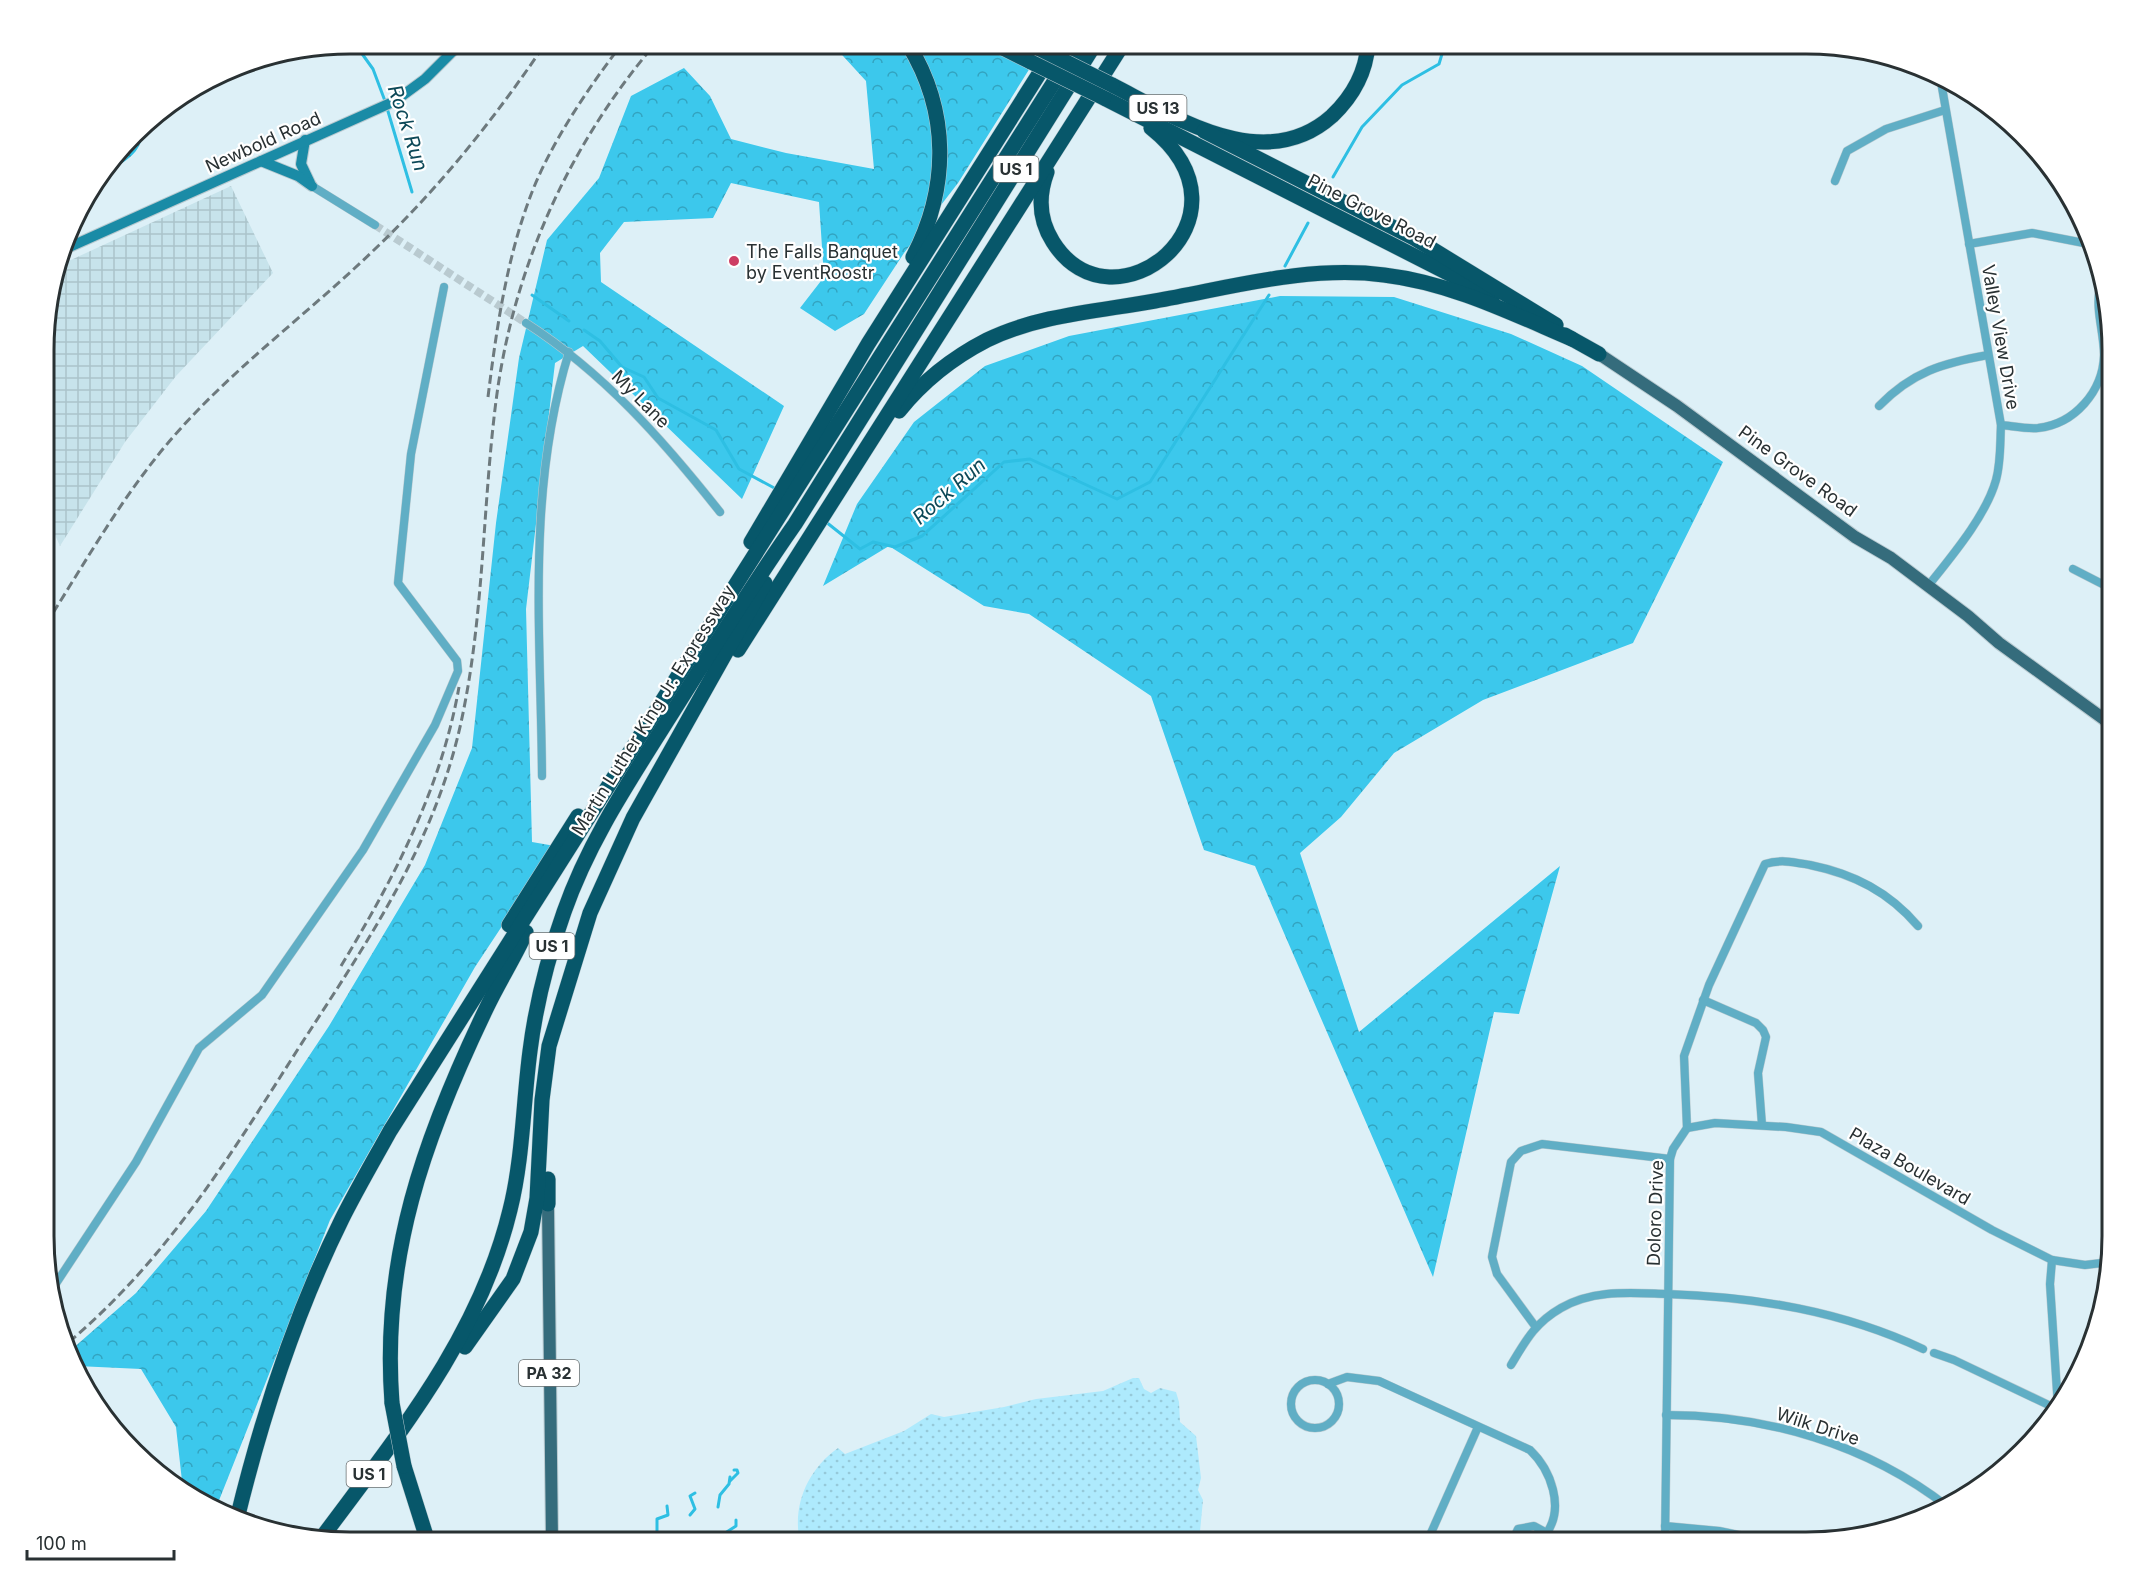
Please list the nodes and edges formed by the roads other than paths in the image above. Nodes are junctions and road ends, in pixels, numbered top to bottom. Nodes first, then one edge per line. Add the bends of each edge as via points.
1 (450, 54) edge
2 (913, 54) edge
3 (1037, 54) edge
4 (1052, 54) edge
5 (1072, 54) edge
6 (1089, 54) edge
7 (1117, 54) edge
8 (1366, 54) edge
9 (1942, 87) edge
10 (1108, 92) junction
11 (1124, 108) junction
12 (1946, 110) junction
13 (1204, 131) junction
14 (305, 140) junction
15 (1055, 151) junction
16 (261, 161) junction
17 (1835, 181) dead end
18 (312, 186) junction
19 (375, 225) tunnel mouth
20 (2081, 243) edge
21 (1969, 244) junction
22 (74, 245) edge
23 (444, 287) dead end
24 (2098, 307) edge
25 (526, 323) tunnel mouth
26 (2101, 336) edge
27 (1572, 339) junction
28 (868, 344) junction
29 (569, 352) junction
30 (1599, 354) junction
31 (1988, 355) junction
32 (2102, 365) edge
33 (1879, 406) dead end
34 (2001, 424) junction
35 (859, 459) junction
36 (796, 478) junction
37 (720, 512) dead end
38 (775, 513) junction
39 (804, 528) junction
40 (1855, 537) junction
41 (2073, 569) dead end
42 (2102, 584) edge
43 (1928, 586) junction
44 (1999, 643) junction
45 (2102, 718) edge
46 (542, 776) dead end
47 (547, 886) junction
48 (1918, 926) dead end
49 (566, 988) junction
50 (1702, 1000) junction
51 (407, 1103) junction
52 (1762, 1125) junction
53 (1687, 1128) junction
54 (1670, 1159) junction
55 (548, 1204) joint
56 (2052, 1260) junction
57 (2100, 1264) edge
58 (58, 1281) edge
59 (1668, 1294) junction
60 (1535, 1326) junction
61 (1923, 1349) dead end
62 (1934, 1353) dead end
63 (1511, 1365) dead end
64 (1328, 1384) junction
65 (2057, 1392) edge
66 (2050, 1404) edge
67 (417, 1409) junction
68 (1666, 1415) junction
69 (1478, 1427) junction
70 (1939, 1501) edge
71 (239, 1510) edge
72 (1665, 1526) junction
73 (327, 1531) edge
74 (425, 1532) edge
75 (552, 1532) edge
76 (1431, 1532) edge
77 (1516, 1532) edge
78 (1540, 1532) edge
79 (1549, 1532) edge
80 (1665, 1532) edge
81 (1724, 1532) edge

1 - 14 main road, Newbold Road via 425,79 395,100
2 - 28 highway via 936,107 940,172 935,204 925,233
3 - 10 highway, US 13, bridge
4 - 28 highway
5 - 36 highway, US 1
6 - 39 highway, US 1 via 818,488
7 - 15 highway
8 - 13 highway via 1351,94 1328,119 1308,132 1287,140 1263,142
9 - 12 street, Valley View Drive
10 - 11 highway, US 13
10 - 13 highway, US 13
11 - 15 highway via 1172,148 1185,167 1191,187 1192,206 1186,227 1158,262 1131,275 1112,277 1082,268 1059,250 1045,226 1041,208 1042,189
11 - 27 highway, Pine Grove Road
12 - 17 street via 1886,129 1846,151
12 - 21 street, Valley View Drive
13 - 30 highway, Pine Grove Road via 1414,238
14 - 16 main road, Newbold Road
14 - 18 main road via 301,164
15 - 35 highway
16 - 18 main road
16 - 22 main road, Newbold Road
18 - 19 street
20 - 21 street via 2032,233
21 - 31 street, Valley View Drive
23 - 58 street via 411,454 398,583 457,661 458,671 435,725 363,850 262,995 199,1048 136,1162
24 - 26 street
25 - 29 street, My Lane
27 - 30 highway, Pine Grove Road
27 - 35 highway via 1488,303 1425,283 1362,273 1294,276 1053,319 988,340 925,383
28 - 36 highway
29 - 37 street, My Lane via 641,418
29 - 46 street via 547,455 539,522
30 - 40 main road, Pine Grove Road via 1677,406
31 - 33 street via 1928,370 1898,387
31 - 34 street, Valley View Drive
32 - 34 street via 2097,388 2082,408 2056,423 2037,428
34 - 43 street, Valley View Drive via 1999,466 1992,491
35 - 39 highway via 832,504
36 - 38 highway
38 - 47 highway, Martin Luther King Jr. Expressway / US 1
38 - 51 highway via 496,945
39 - 49 highway via 765,584 633,818 599,890
39 - 67 highway, Martin Luther King Jr. Expressway / US 1 via 755,581 617,801 578,874 551,950 537,1006 519,1160 504,1233 468,1326
40 - 43 main road, Pine Grove Road
40 - 44 main road, Pine Grove Road via 1964,622
41 - 42 street
43 - 44 main road, Pine Grove Road
44 - 45 main road, Pine Grove Road
47 - 51 highway, Martin Luther King Jr. Expressway / US 1
47 - 74 highway, bridge via 456,1073 411,1200 397,1261 388,1342 392,1403 404,1467
48 - 50 street via 1899,906 1853,876 1780,860 1764,864
49 - 55 highway via 551,1101
49 - 67 highway via 548,1056 536,1210 528,1244 497,1304
50 - 52 street via 1764,1030 1767,1037 1758,1073
50 - 53 street via 1684,1056
51 - 71 highway, Martin Luther King Jr. Expressway / US 1 via 342,1218 304,1306 264,1420
52 - 53 street, Plaza Boulevard via 1715,1123
52 - 56 street, Plaza Boulevard via 1821,1132
53 - 54 street, Doloro Drive
54 - 59 street, Doloro Drive
54 - 60 street via 1542,1144 1529,1146 1514,1158 1492,1257 1497,1274
55 - 75 main road, PA 32
56 - 57 street, Plaza Boulevard via 2085,1266
56 - 65 street
59 - 60 street via 1594,1295 1563,1307
59 - 61 street via 1732,1297 1797,1307 1880,1330
59 - 68 street, Doloro Drive
60 - 63 street
62 - 66 street
64 - 64 street via 1338,1402 1335,1417 1322,1427 1305,1426 1292,1412 1292,1396 1309,1380
64 - 69 street via 1347,1377 1379,1381
67 - 73 highway, Martin Luther King Jr. Expressway / US 1
68 - 70 street, Wilk Drive via 1735,1419 1795,1431 1883,1466
68 - 72 street, Doloro Drive
69 - 76 street
69 - 79 street via 1530,1450 1543,1462 1554,1492
72 - 80 street, Doloro Drive
72 - 81 street
77 - 78 street via 1524,1526 1534,1526

